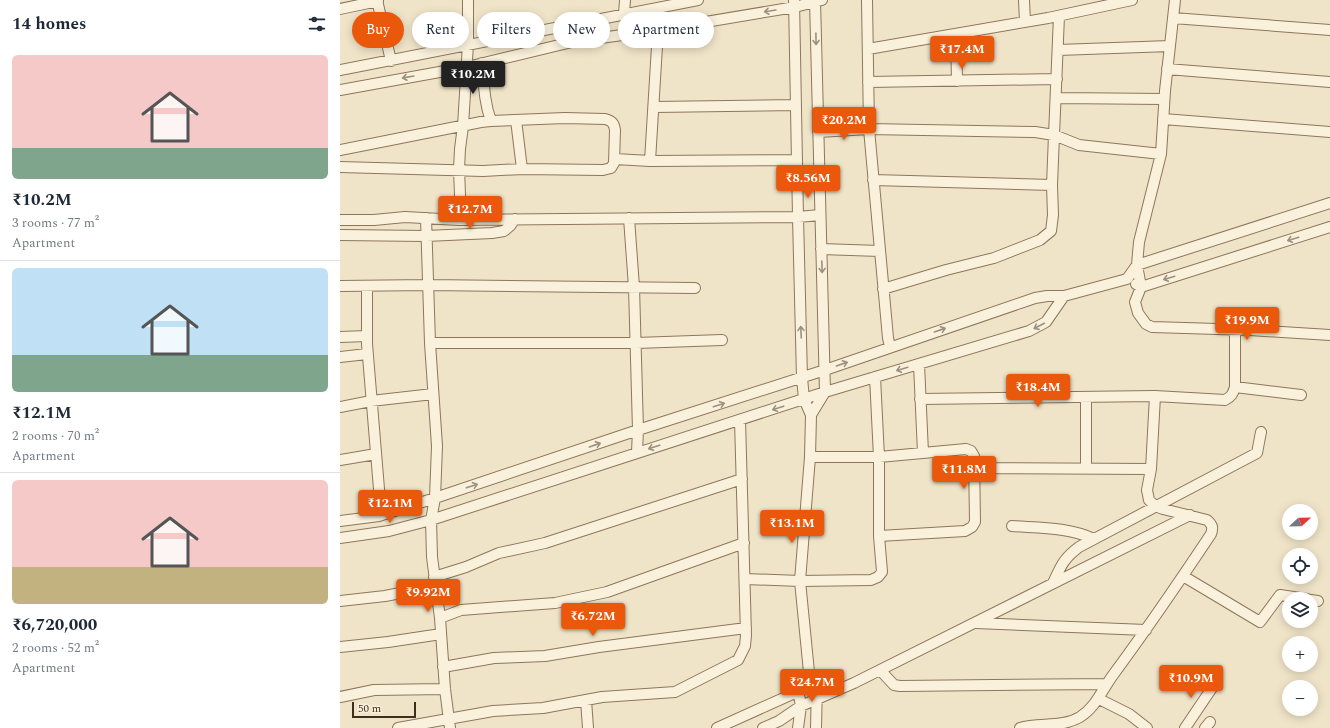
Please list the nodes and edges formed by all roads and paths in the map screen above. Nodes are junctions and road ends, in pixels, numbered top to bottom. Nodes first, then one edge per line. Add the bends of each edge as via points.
1 (468, 0) edge
2 (625, 0) edge
3 (698, 0) edge
4 (867, 0) edge
5 (1024, 0) edge
6 (1132, 0) edge
7 (1175, 0) edge
8 (378, 1) edge
9 (818, 1) edge
10 (795, 4) edge
11 (340, 9) edge
12 (468, 12) edge
13 (624, 12) edge
14 (635, 12) edge
15 (618, 15) edge
16 (1059, 16) junction
17 (1173, 18) junction
18 (714, 19) edge
19 (1025, 22) junction
20 (1330, 30) edge
21 (956, 34) junction
22 (618, 36) edge
23 (469, 44) edge
24 (1170, 46) junction
25 (450, 48) edge
26 (468, 48) edge
27 (657, 48) edge
28 (868, 49) junction
29 (1058, 50) junction
30 (391, 61) junction
31 (482, 63) junction
32 (467, 67) junction
33 (1167, 69) junction
34 (340, 70) edge
35 (1057, 80) junction
36 (957, 81) junction
37 (868, 82) junction
38 (1330, 82) edge
39 (340, 90) edge
40 (1057, 98) junction
41 (1164, 99) junction
42 (796, 105) junction
43 (654, 107) junction
44 (1163, 119) junction
45 (516, 120) junction
46 (491, 121) junction
47 (463, 126) junction
48 (869, 129) junction
49 (818, 132) junction
50 (1330, 132) edge
51 (1054, 135) junction
52 (340, 150) edge
53 (1161, 154) junction
54 (615, 159) junction
55 (797, 160) junction
56 (650, 161) junction
57 (340, 167) edge
58 (459, 169) junction
59 (522, 169) junction
60 (873, 180) junction
61 (1052, 185) junction
62 (1330, 203) edge
63 (820, 215) junction
64 (798, 217) junction
65 (426, 218) junction
66 (629, 218) junction
67 (515, 219) junction
68 (340, 220) edge
69 (458, 220) junction
70 (1330, 227) edge
71 (340, 235) edge
72 (426, 236) junction
73 (821, 249) junction
74 (880, 251) junction
75 (1137, 265) junction
76 (1127, 279) junction
77 (428, 284) junction
78 (340, 286) edge
79 (367, 286) junction
80 (1141, 286) junction
81 (634, 287) junction
82 (695, 288) dead end
83 (883, 289) junction
84 (1064, 296) junction
85 (1235, 330) junction
86 (1330, 334) edge
87 (366, 336) junction
88 (340, 337) edge
89 (722, 340) dead end
90 (430, 343) junction
91 (636, 343) junction
92 (890, 347) junction
93 (368, 354) junction
94 (340, 357) edge
95 (919, 364) junction
96 (825, 370) junction
97 (875, 377) junction
98 (802, 378) junction
99 (1235, 387) junction
100 (825, 392) junction
101 (433, 394) junction
102 (1301, 395) dead end
103 (1155, 396) junction
104 (1086, 397) junction
105 (804, 399) junction
106 (920, 399) junction
107 (371, 401) junction
108 (340, 407) edge
109 (811, 415) junction
110 (740, 420) junction
111 (638, 430) junction
112 (1261, 432) dead end
113 (637, 452) junction
114 (923, 453) junction
115 (376, 454) junction
116 (810, 457) junction
117 (879, 457) junction
118 (340, 460) edge
119 (975, 468) junction
120 (1086, 469) junction
121 (1151, 469) junction
122 (742, 479) junction
123 (435, 498) junction
124 (1157, 506) junction
125 (1190, 515) junction
126 (379, 516) junction
127 (340, 520) edge
128 (431, 520) junction
129 (1012, 526) dead end
130 (879, 536) junction
131 (340, 538) edge
132 (1094, 539) junction
133 (744, 543) junction
134 (1183, 576) junction
135 (745, 579) junction
136 (435, 581) junction
137 (800, 581) junction
138 (1053, 583) junction
139 (1282, 595) edge
140 (340, 601) edge
141 (440, 618) junction
142 (974, 623) junction
143 (746, 628) junction
144 (1146, 630) junction
145 (441, 634) junction
146 (340, 647) edge
147 (443, 667) junction
148 (880, 670) junction
149 (809, 672) junction
150 (1216, 682) dead end
151 (817, 683) junction
152 (1106, 684) junction
153 (445, 689) junction
154 (798, 690) junction
155 (340, 697) edge
156 (817, 699) junction
157 (1099, 699) junction
158 (586, 700) junction
159 (801, 706) junction
160 (449, 724) edge
161 (398, 728) edge
162 (588, 728) edge
163 (717, 728) edge
164 (763, 728) edge
165 (798, 728) edge
166 (816, 728) edge
167 (1020, 728) edge
168 (1147, 728) edge
169 (1185, 728) edge

1 - 12 street
2 - 13 street
3 - 14 street
4 - 28 street
5 - 19 street
6 - 16 street
7 - 17 street
8 - 11 street
8 - 30 street
9 - 10 street
9 -> 49 street
10 -> 18 street
10 - 42 street
15 - 23 street
16 - 19 street
16 - 29 street
17 - 20 street
17 - 24 street
19 - 21 street
21 - 28 street
21 - 36 street
22 - 31 street via 572,42
24 - 29 street
24 - 33 street
25 - 30 street
26 - 32 street
27 - 43 street
28 - 37 street
29 - 35 street
30 - 34 street
31 - 32 street
31 - 46 street via 484,96
32 -> 39 street
32 - 47 street
33 - 38 street
33 - 41 street
35 - 36 street
35 - 40 street
36 - 37 street
37 - 48 street
40 - 41 street
40 - 51 street
41 - 44 street
42 - 43 street
42 - 55 street
43 - 56 street
44 - 50 street
44 - 53 street
45 - 46 street
45 - 54 street via 611,120 615,130
45 - 59 street
46 - 47 street
47 - 52 street
47 - 58 street
48 - 49 street
48 - 51 street via 1035,132
48 - 60 street
49 - 63 street
51 - 53 street via 1079,145
51 - 61 street
53 - 75 street via 1139,242
54 - 56 street
54 - 59 street via 614,165 608,170
55 - 56 street
55 - 64 street
57 - 58 street
58 - 59 street
58 - 69 street
60 - 61 street
60 - 74 street
61 - 83 street via 1053,224 1051,231 1040,240 994,258
62 - 75 street
63 - 64 street
63 - 73 street
64 - 66 street
98 -> 64 street
65 - 68 street
65 - 69 street
65 - 72 street
66 - 67 street
66 - 81 street
67 - 69 street
67 - 72 street via 499,233
70 -> 80 street
71 - 72 street
72 - 77 street
73 - 74 street
73 -> 96 street
74 - 83 street
75 - 76 street
75 - 80 street
76 - 80 street
76 - 84 street
77 - 79 street
77 - 81 street
77 - 90 street
78 - 79 street
79 - 87 street
80 - 85 street via 1135,302 1138,313 1146,324 1152,327
81 - 82 street
81 - 91 street
83 - 92 street
92 -> 84 street via 1035,298
84 -> 95 street via 1046,322 1029,331
85 - 86 street
85 - 99 street
87 - 88 street
87 - 93 street
89 - 91 street
90 - 91 street
90 - 101 street
91 - 111 street
96 -> 92 street
93 - 94 street
93 - 107 street
95 -> 97 street
95 - 106 street
96 - 98 street
96 - 100 street
97 - 100 street
97 - 117 street
98 - 105 street
111 -> 98 street
99 - 102 street
99 - 103 street via 1230,398 1225,400
100 - 105 street
100 - 109 street
101 - 107 street
101 - 123 street via 437,446
103 - 104 street
103 - 121 street
104 - 106 street
104 - 120 street
105 - 109 street
105 -> 110 street
106 - 114 street
107 - 108 street
107 - 115 street
109 - 116 street
110 -> 113 street
110 - 122 street
111 - 113 street
123 -> 111 street
112 - 124 street via 1257,453
113 - 128 street
114 - 117 street
114 - 119 street via 966,449 974,456
115 - 118 street
115 - 126 street
116 - 117 street
116 - 137 street
117 - 130 street
119 - 120 street
119 - 130 street via 975,522 972,527 965,531
120 - 121 street
121 - 124 street via 1147,490 1149,500
122 - 133 street
122 - 136 street via 545,543 499,554
123 - 126 street
123 - 128 street
124 - 125 street
124 - 132 street
125 - 134 street via 1207,520 1213,528
125 - 138 street
126 - 127 street
128 - 131 street via 389,531
128 - 136 street
129 - 132 street via 1074,531
130 - 137 street via 882,572 878,577 871,580
132 - 138 street via 1068,555
133 - 135 street
133 - 141 street via 607,592 555,603 461,610
134 - 139 street via 1260,622
134 - 144 street
135 - 137 street
135 - 143 street
136 - 140 street via 385,596
136 - 141 street
137 - 149 street
138 - 142 street
141 - 145 street
142 - 144 street
142 - 148 street
143 - 147 street via 545,656 494,658
143 - 158 street via 745,646 738,660 675,692
144 - 152 street
145 - 146 street
145 - 147 street
147 - 153 street
148 - 152 street via 894,685 900,686
148 - 156 street
149 - 151 street
149 - 154 street
150 - 169 street
151 - 154 street
151 - 156 street
152 - 157 street
153 - 155 street via 374,690
153 - 160 street
154 - 159 street
154 - 163 street
156 - 159 street
156 - 166 street
157 - 167 street via 1087,712 1072,720
157 - 168 street via 1129,714
158 - 160 street via 543,708 493,711
158 - 162 street
159 - 164 street
159 - 165 street
160 - 161 street

